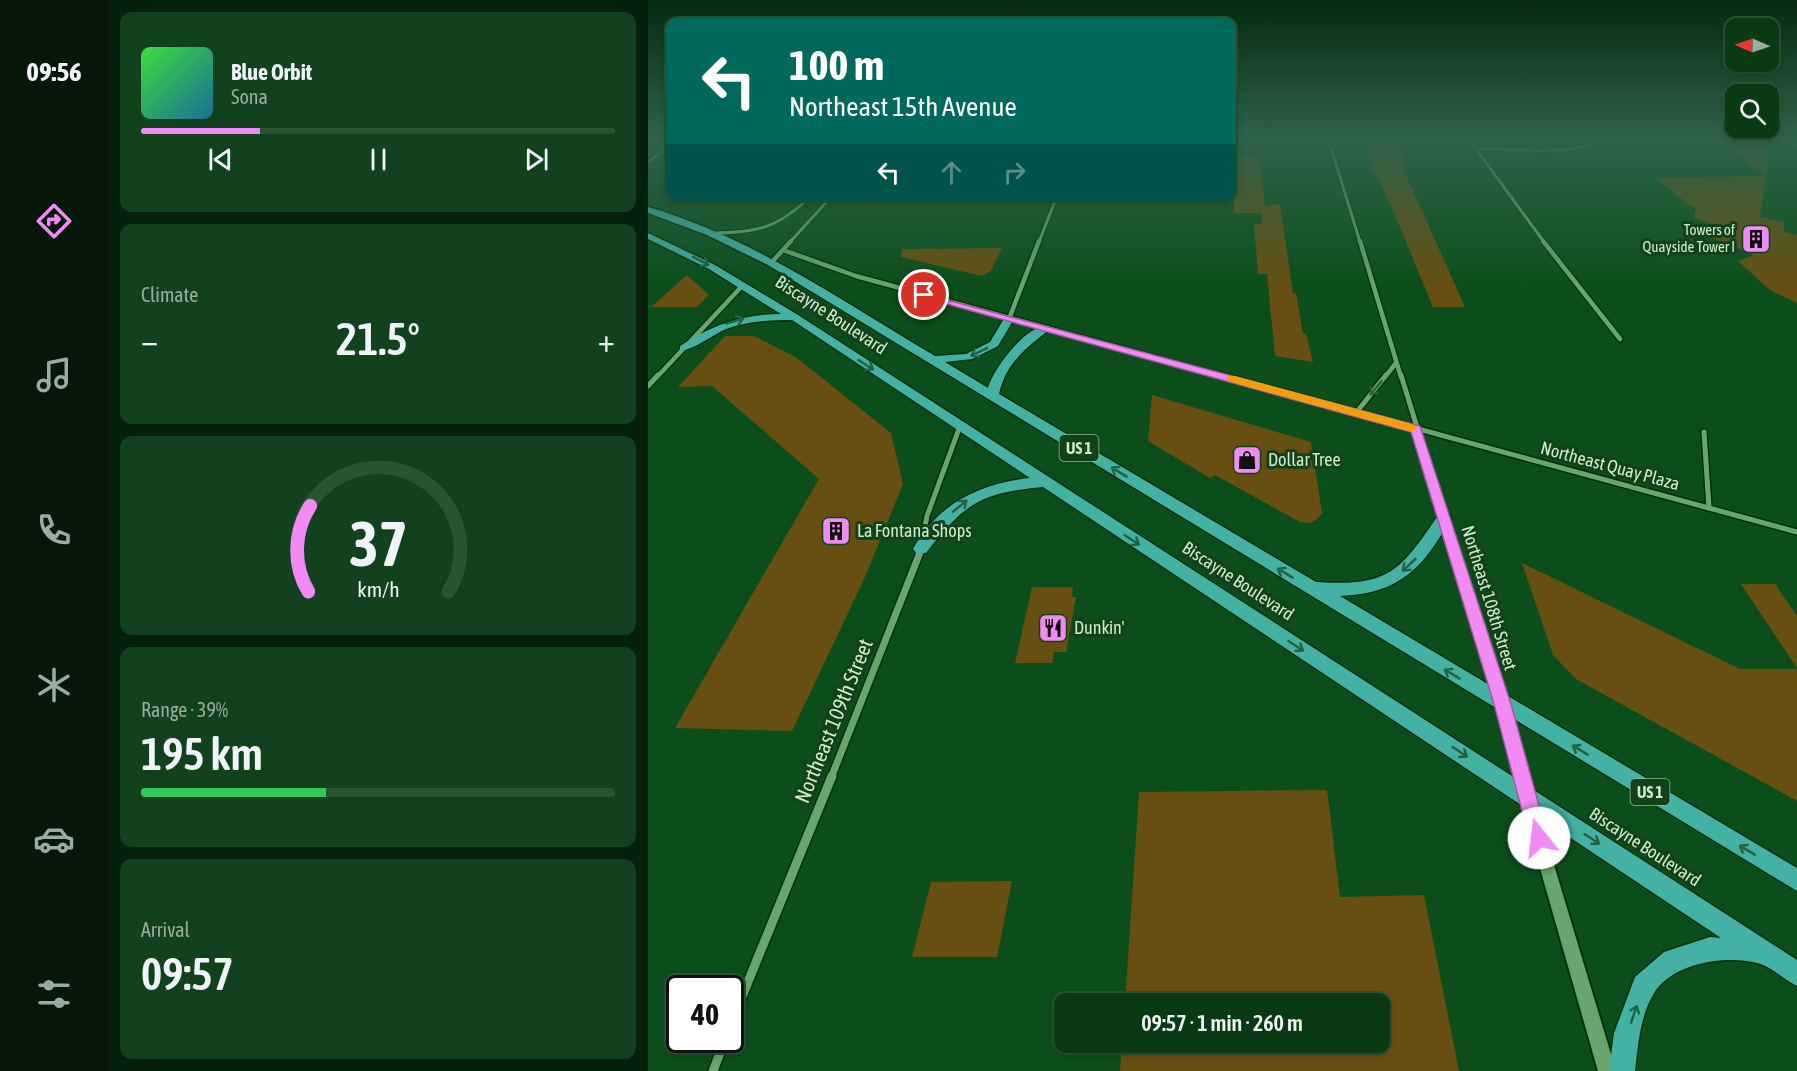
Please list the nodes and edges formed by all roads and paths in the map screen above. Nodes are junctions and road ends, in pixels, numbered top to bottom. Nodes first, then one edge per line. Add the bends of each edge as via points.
1 (1344, 188) edge
2 (1504, 188) edge
3 (806, 201) edge
4 (827, 201) edge
5 (1055, 201) edge
6 (648, 210) edge
7 (710, 233) junction
8 (648, 236) edge
9 (783, 250) junction
10 (771, 263) junction
11 (743, 285) junction
12 (794, 317) junction
13 (1009, 318) junction
14 (1045, 328) junction
15 (1620, 339) dead end
16 (684, 348) junction
17 (933, 360) junction
18 (1396, 363) junction
19 (648, 386) edge
20 (992, 396) junction
21 (1356, 413) junction
22 (960, 426) junction
23 (1416, 429) junction
24 (1704, 432) dead end
25 (1043, 482) junction
26 (1709, 508) junction
27 (1444, 518) junction
28 (1797, 532) edge
29 (921, 549) junction
30 (1312, 589) junction
31 (1502, 704) junction
32 (1526, 795) junction
33 (1797, 880) edge
34 (1762, 951) junction
35 (1797, 974) edge
36 (744, 992) edge
37 (720, 1053) edge
38 (713, 1071) edge
39 (1607, 1071) edge
40 (1622, 1071) edge

1 - 18 street, Northeast 108th Street
2 - 15 street
3 - 7 street via 780,224 745,232
4 - 9 street
5 - 13 street
6 - 7 main road, Biscayne Boulevard / US 1
7 - 10 main road, Biscayne Boulevard / US 1
8 -> 11 main road, Biscayne Boulevard / US 1
9 - 10 street
9 - 13 street, Northeast Quay Plaza via 856,276
10 - 17 main road, Biscayne Boulevard / US 1
11 - 12 main road, Biscayne Boulevard / US 1
11 - 16 street
16 -> 12 main road via 708,331 731,322
12 -> 22 main road, Biscayne Boulevard / US 1
13 - 14 street, Northeast Quay Plaza
13 -> 17 main road via 994,344 968,357
14 - 20 main road via 1000,369
14 - 21 street, Northeast Quay Plaza
16 - 19 street
17 - 20 main road, Biscayne Boulevard / US 1
18 -> 21 street
18 - 23 street, Northeast 108th Street
30 -> 20 main road, Biscayne Boulevard / US 1
21 - 23 street, Northeast Quay Plaza
22 - 25 main road, Biscayne Boulevard / US 1
22 - 29 street, Northeast 109th Street via 927,516
23 - 26 street, Northeast Quay Plaza
23 - 27 street, Northeast 108th Street
24 - 26 street
29 -> 25 main road via 945,518 976,494 991,488
25 -> 32 main road, Biscayne Boulevard / US 1
26 - 28 street, Northeast Quay Plaza
27 -> 30 main road via 1413,563 1390,580 1359,589
27 - 31 street, Northeast 108th Street
29 - 36 street, Northeast 109th Street
31 -> 30 main road, Biscayne Boulevard / US 1
31 - 32 street, Northeast 108th Street
33 -> 31 main road, Biscayne Boulevard / US 1
32 -> 34 main road, Biscayne Boulevard / US 1
32 - 39 street, Northeast 108th Street
34 - 35 main road, Biscayne Boulevard / US 1
40 -> 34 main road via 1627,1034 1644,986 1672,960 1710,950
37 - 38 street

